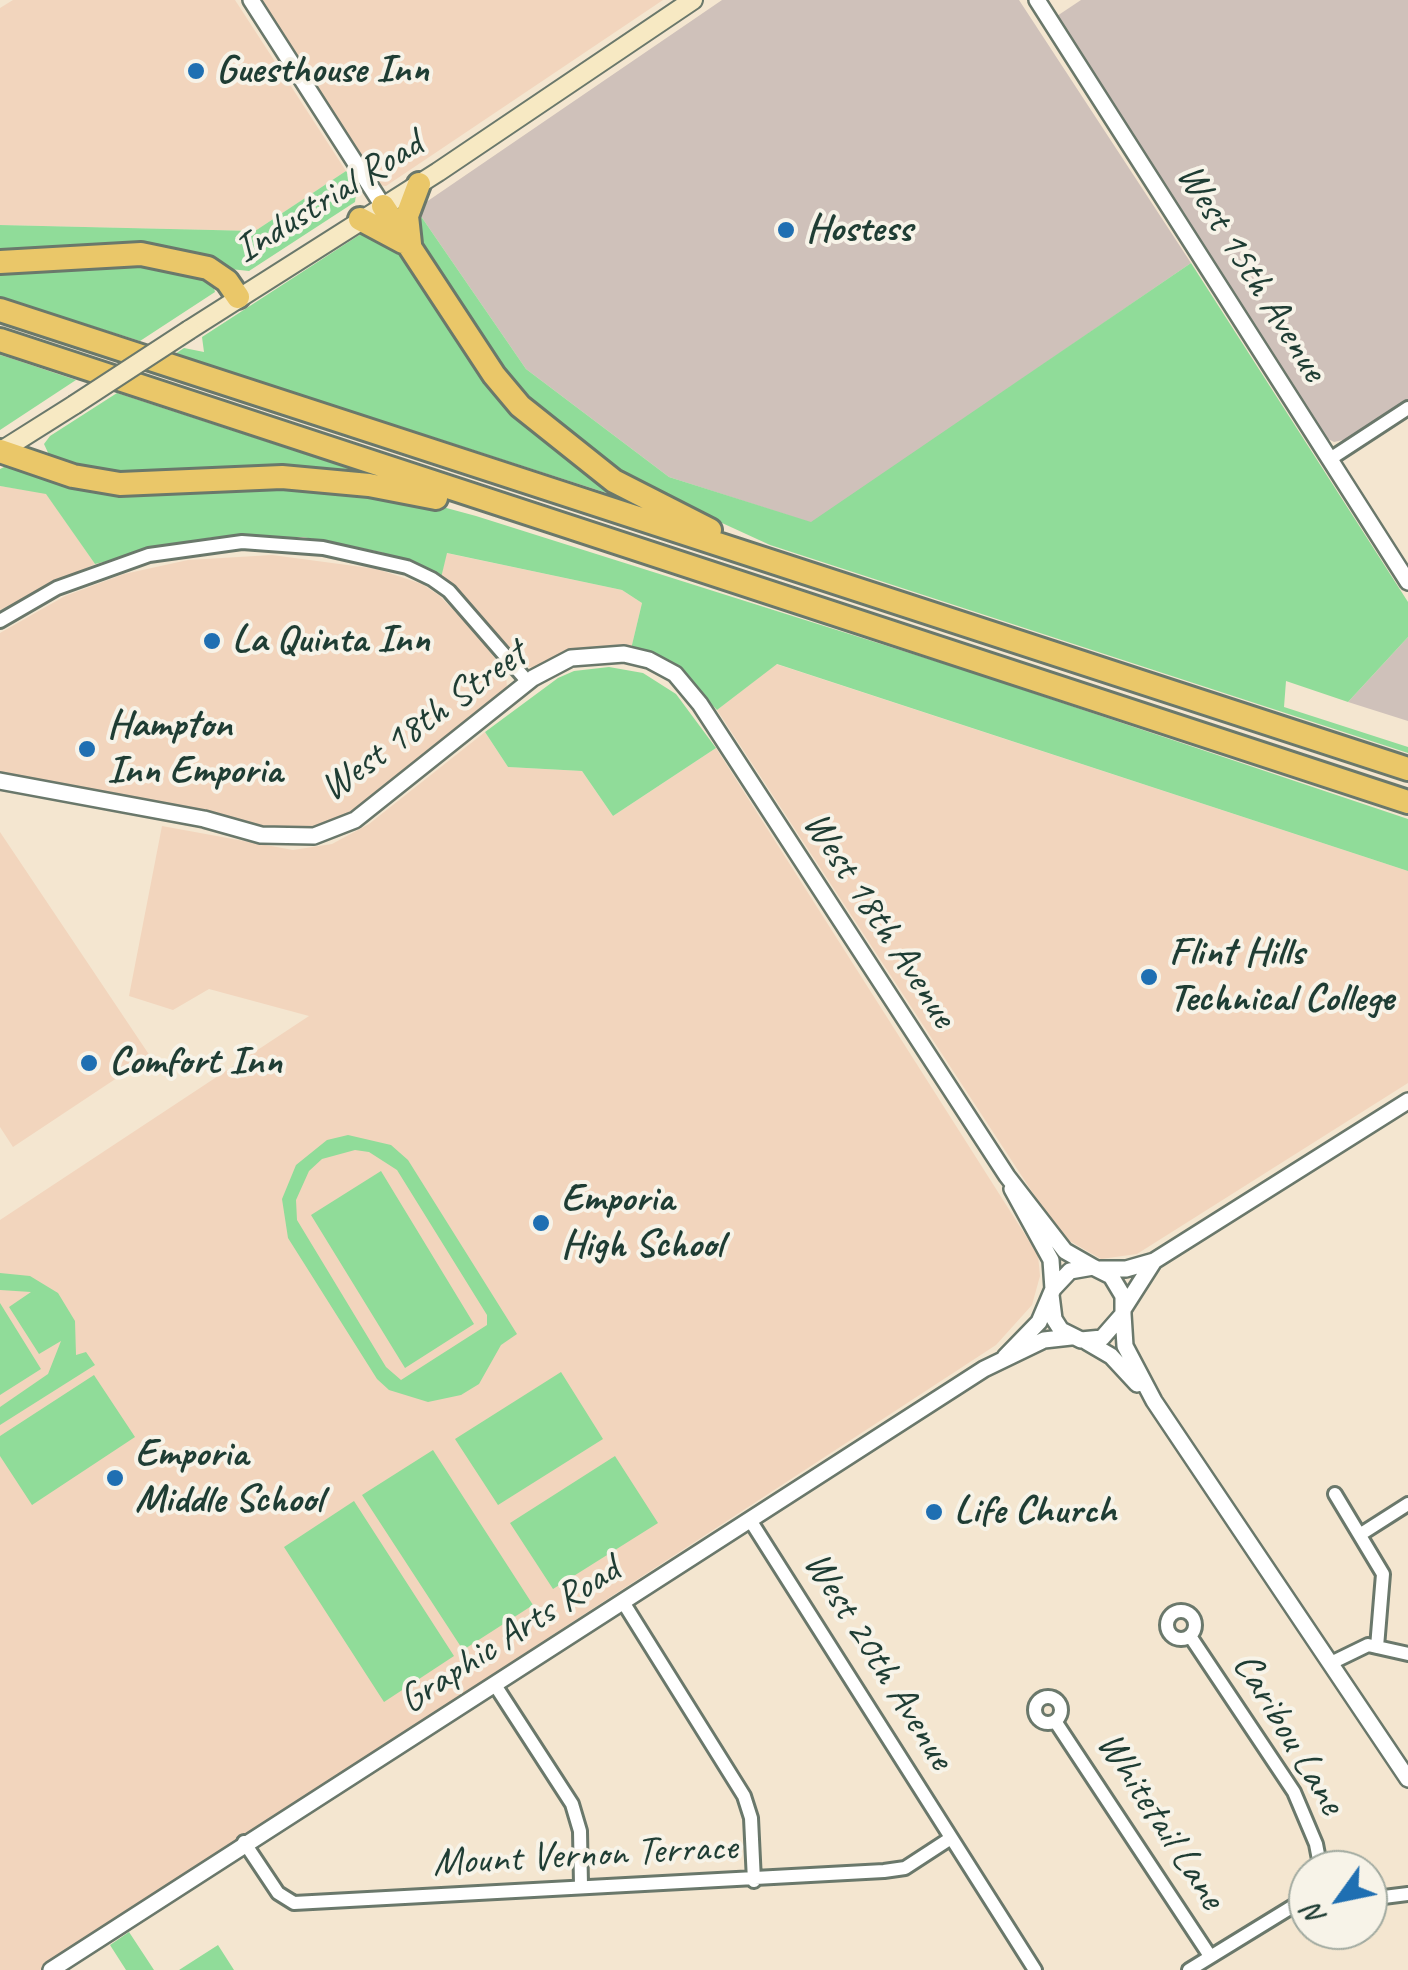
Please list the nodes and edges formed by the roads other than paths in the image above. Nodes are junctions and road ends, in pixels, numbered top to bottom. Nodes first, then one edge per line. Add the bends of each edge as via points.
1 (251, 0) edge
2 (693, 0) edge
3 (1037, 0) edge
4 (419, 184) junction
5 (383, 206) junction
6 (360, 219) junction
7 (410, 248) junction
8 (0, 262) edge
9 (238, 297) junction
10 (0, 310) edge
11 (0, 340) edge
12 (1408, 408) edge
13 (0, 451) edge
14 (1330, 460) junction
15 (503, 509) junction
16 (808, 576) junction
17 (1408, 582) edge
18 (0, 620) edge
19 (528, 682) junction
20 (696, 699) joint
21 (1408, 769) edge
22 (0, 781) edge
23 (1408, 802) edge
24 (1408, 1101) edge
25 (1007, 1176) junction
26 (1154, 1261) junction
27 (1096, 1268) junction
28 (1052, 1292) junction
29 (1123, 1311) junction
30 (1076, 1339) junction
31 (1006, 1356) junction
32 (1154, 1401) junction
33 (1334, 1494) dead end
34 (1408, 1504) edge
35 (750, 1520) junction
36 (1361, 1534) junction
37 (623, 1602) junction
38 (1190, 1636) dead end
39 (1377, 1647) junction
40 (1408, 1654) edge
41 (1331, 1664) junction
42 (495, 1685) junction
43 (1055, 1722) dead end
44 (1408, 1779) edge
45 (950, 1838) junction
46 (244, 1842) junction
47 (1317, 1850) edge
48 (754, 1881) junction
49 (582, 1886) junction
50 (1288, 1909) edge
51 (1210, 1956) junction
52 (51, 1970) edge
53 (1035, 1970) edge
54 (1189, 1970) edge

1 - 5 street
2 - 4 main road, Industrial Road
3 - 14 street, West 15th Avenue
4 - 5 main road, Industrial Road
4 - 7 highway via 407,216
5 - 6 main road, Industrial Road
5 - 7 highway
6 - 7 highway
6 - 9 main road, Industrial Road
7 - 16 highway via 494,375 560,442 641,497
8 - 9 highway via 141,254 208,268
9 - 13 main road, Industrial Road, bridge
10 - 16 highway
11 - 15 highway
12 - 14 street
13 - 15 highway via 120,484 282,477
14 - 17 street, West 15th Avenue
15 - 23 highway
16 - 21 highway
18 - 19 street via 56,588 149,555 242,542 323,548 390,563 449,591
19 - 20 street, West 18th Street via 571,658 624,654 675,674
19 - 22 street, West 18th Street via 370,809 314,836 261,836
20 - 25 street, West 18th Avenue
24 - 26 street
25 - 27 street, West 18th Avenue via 1065,1251
25 - 28 street, West 18th Avenue via 1051,1260
26 - 27 street
26 - 29 street
27 - 28 street via 1070,1272
27 - 29 street via 1119,1285
28 - 30 street via 1054,1320
28 - 31 street, Graphic Arts Road via 1039,1322
29 - 30 street via 1102,1338
29 - 32 street via 1125,1346
30 - 31 street, Graphic Arts Road via 1044,1340
30 - 32 street via 1111,1356
31 - 35 street, Graphic Arts Road
32 - 41 street
33 - 36 street
34 - 36 street
35 - 37 street, Graphic Arts Road
35 - 45 street, West 20th Avenue
36 - 39 street via 1382,1574
37 - 42 street, Graphic Arts Road
37 - 48 street via 744,1796
38 - 47 street, Caribou Lane via 1294,1792
39 - 40 street
39 - 41 street
41 - 44 street
42 - 46 street, Graphic Arts Road
42 - 49 street via 578,1818
43 - 51 street, Whitetail Lane
45 - 48 street, Mount Vernon Terrace via 905,1868
45 - 53 street, West 20th Avenue
46 - 49 street, Mount Vernon Terrace via 278,1892 294,1903
46 - 52 street, Graphic Arts Road
48 - 49 street, Mount Vernon Terrace
50 - 51 street
51 - 54 street

